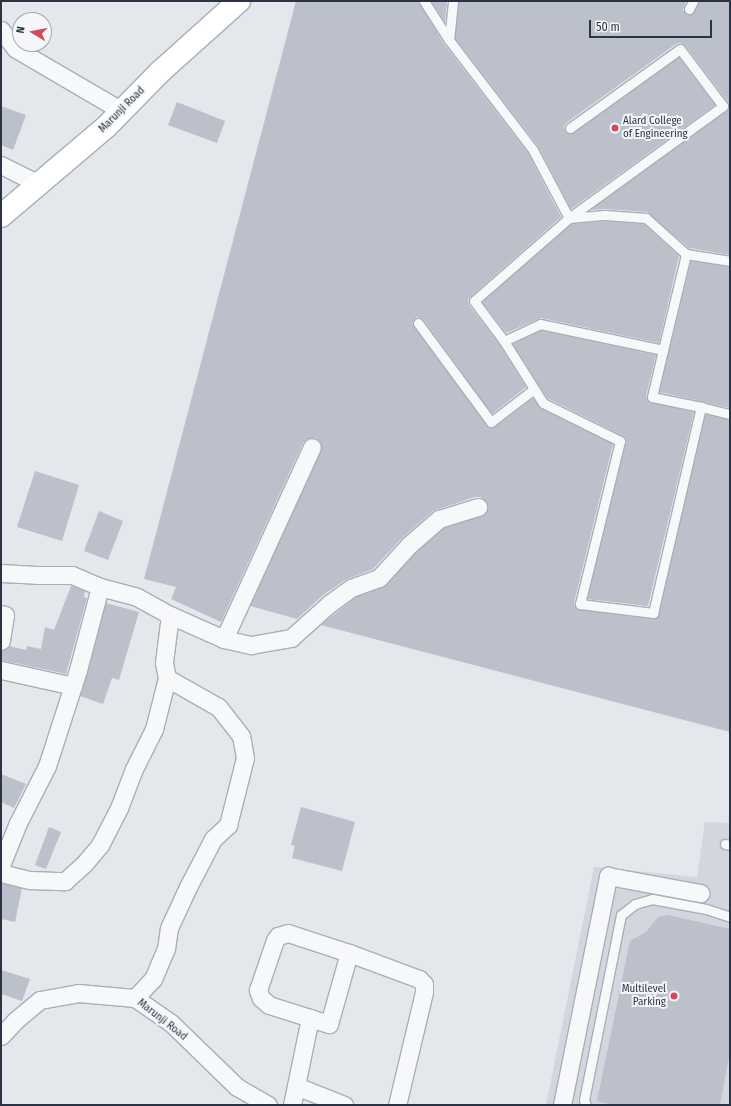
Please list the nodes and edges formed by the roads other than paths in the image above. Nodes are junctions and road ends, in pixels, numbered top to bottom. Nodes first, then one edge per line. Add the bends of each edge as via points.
1 (239, 1) edge
2 (424, 1) edge
3 (453, 1) edge
4 (3, 35) edge
5 (449, 40) junction
6 (122, 111) junction
7 (570, 128) dead end
8 (1, 165) edge
9 (39, 184) junction
10 (1, 216) edge
11 (569, 218) junction
12 (686, 254) junction
13 (730, 261) edge
14 (418, 323) dead end
15 (504, 341) junction
16 (663, 350) junction
17 (534, 389) junction
18 (701, 407) junction
19 (730, 414) edge
20 (312, 447) dead end
21 (478, 507) dead end
22 (1, 573) edge
23 (100, 587) junction
24 (1, 614) edge
25 (170, 614) junction
26 (224, 639) junction
27 (1, 641) edge
28 (1, 670) edge
29 (167, 678) junction
30 (73, 686) junction
31 (1, 865) edge
32 (1, 873) edge
33 (700, 893) dead end
34 (730, 917) edge
35 (349, 953) junction
36 (135, 998) junction
37 (310, 1018) junction
38 (1, 1035) edge
39 (296, 1086) junction
40 (268, 1105) edge
41 (292, 1105) edge
42 (344, 1105) edge
43 (398, 1105) edge
44 (562, 1105) edge
45 (586, 1105) edge

1 - 6 street, Marunji Road via 161,71
2 - 5 lane
3 - 5 lane
4 - 6 street via 16,49
5 - 11 lane via 533,150
6 - 9 street, Marunji Road
7 - 11 lane via 680,49 723,106
8 - 9 street
9 - 10 street, Marunji Road
11 - 12 lane via 646,218
11 - 15 lane via 474,301
12 - 13 lane
12 - 16 lane
14 - 17 lane via 491,422
15 - 16 lane via 540,324
15 - 17 lane
16 - 18 lane via 652,397
17 - 18 lane via 543,403 620,441 580,604 653,613
18 - 19 lane
20 - 26 street
21 - 26 street via 439,519 409,545 379,578 351,588 291,638 251,645
22 - 23 street via 72,575
23 - 25 street via 137,597
23 - 30 street
24 - 27 street via 5,615
25 - 26 street
25 - 29 street via 164,662
28 - 30 street
29 - 32 street via 154,729 134,769 119,808 100,845 84,864 65,881 30,880
29 - 36 street via 218,707 241,736 245,758 228,825 213,839 169,928 166,949 153,979
30 - 31 street via 47,766 18,823
33 - 44 street via 608,876
34 - 45 lane via 706,909 652,899 635,904 621,915 584,1100
35 - 37 street via 329,1024
35 - 37 street via 288,933 278,936 275,940 258,990 260,998 269,1006
35 - 43 street via 419,979 424,984
36 - 38 street, Marunji Road via 78,993 40,1000
36 - 40 street, Marunji Road via 171,1024 237,1087
37 - 39 street
39 - 41 street
39 - 42 street

